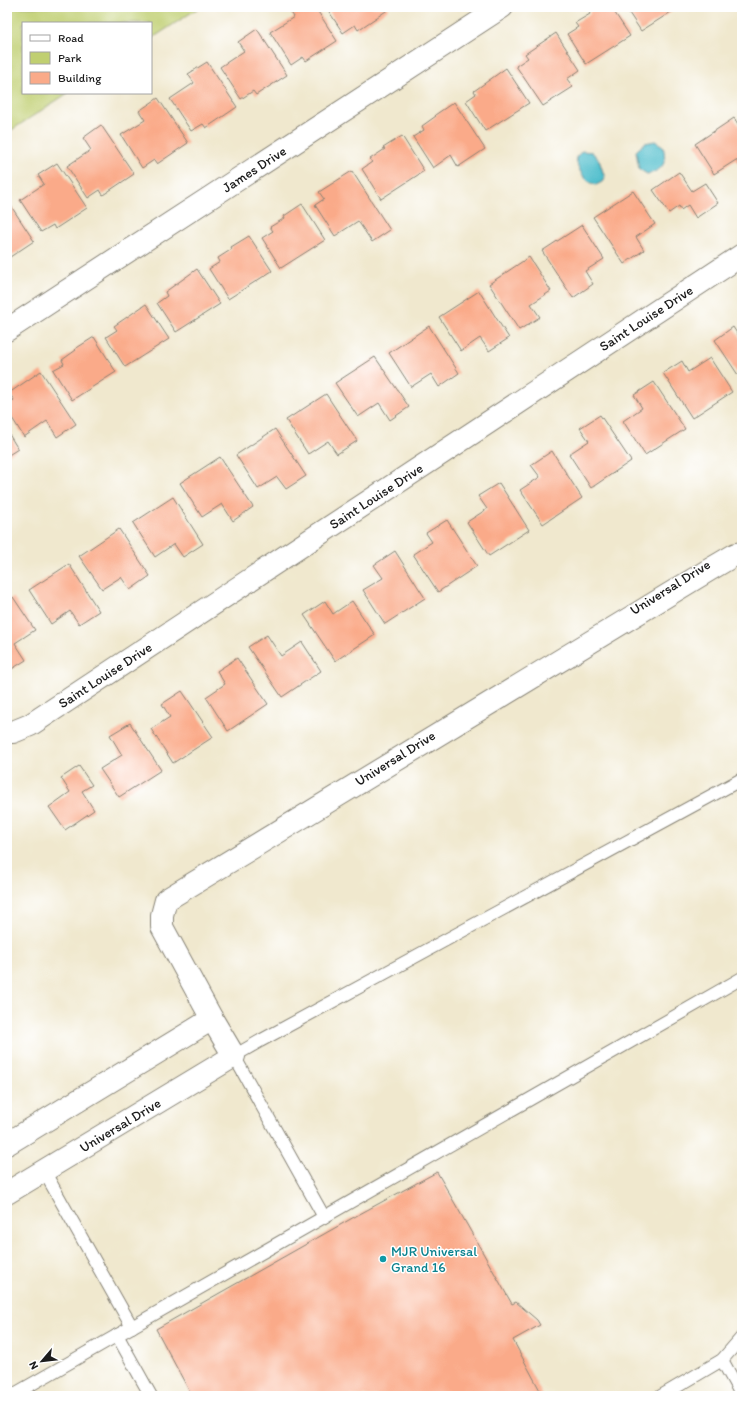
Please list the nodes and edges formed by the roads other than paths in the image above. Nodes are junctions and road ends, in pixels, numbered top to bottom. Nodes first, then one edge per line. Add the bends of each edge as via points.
1 (502, 7) edge
2 (742, 255) edge
3 (7, 330) edge
4 (742, 548) edge
5 (742, 553) edge
6 (7, 732) edge
7 (742, 779) edge
8 (742, 978) edge
9 (214, 1022) junction
10 (234, 1056) junction
11 (7, 1144) edge
12 (44, 1171) junction
13 (7, 1193) edge
14 (324, 1217) junction
15 (132, 1326) junction
16 (117, 1336) junction
17 (742, 1337) edge
18 (722, 1360) junction
19 (11, 1396) edge
20 (151, 1396) edge
21 (660, 1396) edge
22 (742, 1396) edge

1 - 3 street, James Drive
2 - 6 street, Saint Louise Drive via 37,720 13,732
4 - 9 street, Universal Drive via 726,552 162,903 158,911 158,927
5 - 9 street, Universal Drive via 709,570 166,900 162,927
7 - 10 lane
8 - 14 lane
9 - 10 street, Universal Drive
9 - 11 street
10 - 12 street, Universal Drive
10 - 14 lane
12 - 13 street, Universal Drive
12 - 15 lane
14 - 15 lane
15 - 16 lane
16 - 19 lane
16 - 20 lane
17 - 18 lane
18 - 21 lane
18 - 22 lane

